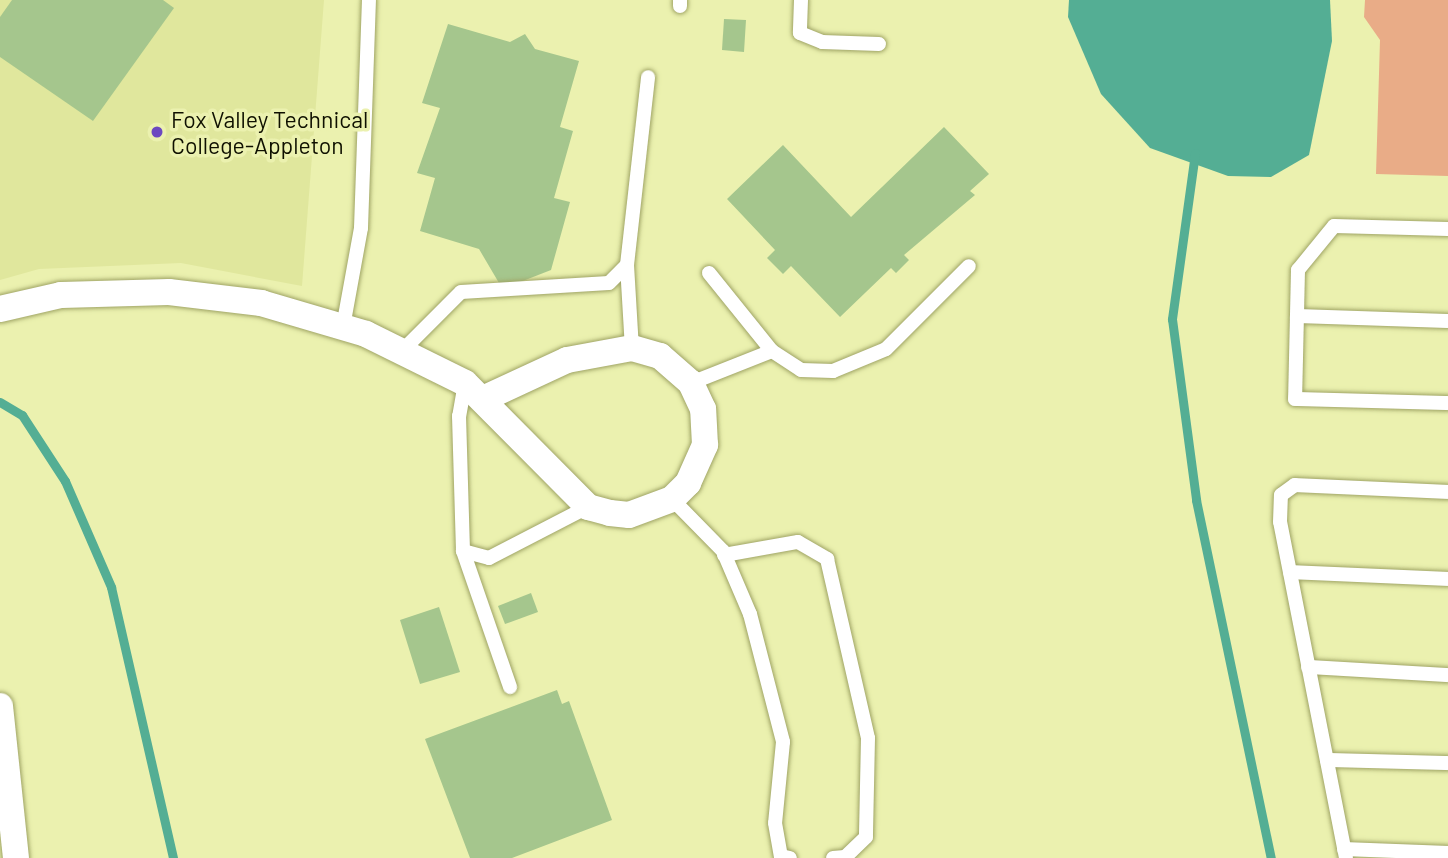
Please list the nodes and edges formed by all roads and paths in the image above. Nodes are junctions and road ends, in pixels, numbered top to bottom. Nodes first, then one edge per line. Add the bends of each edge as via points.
1 (369, 0) edge
2 (801, 0) edge
3 (879, 44) dead end
4 (648, 77) dead end
5 (1448, 229) edge
6 (627, 265) junction
7 (969, 266) dead end
8 (709, 273) dead end
9 (0, 309) edge
10 (1297, 316) junction
11 (1448, 321) edge
12 (344, 327) junction
13 (632, 348) junction
14 (402, 351) junction
15 (772, 351) junction
16 (691, 383) junction
17 (475, 391) junction
18 (1448, 403) edge
19 (1448, 492) edge
20 (672, 499) junction
21 (588, 507) junction
22 (463, 551) junction
23 (724, 555) junction
24 (1290, 572) junction
25 (1448, 579) edge
26 (1308, 667) junction
27 (1448, 676) edge
28 (510, 687) dead end
29 (0, 706) edge
30 (1326, 760) junction
31 (1448, 763) edge
32 (1345, 853) edge
33 (1448, 853) edge
34 (16, 858) edge
35 (790, 858) edge
36 (833, 858) edge

1 - 12 lane via 361,228
2 - 3 lane via 800,33 822,43
4 - 6 lane
5 - 10 lane via 1334,226 1298,270
6 - 13 lane
6 - 14 lane via 609,283 461,292
7 - 15 lane via 886,349 833,371 801,370
8 - 15 lane
9 - 12 street via 61,295 169,292 261,303
10 - 11 lane
10 - 18 lane via 1295,399
12 - 14 street
13 - 16 street via 660,356
13 - 17 street via 567,360
14 - 17 street
15 - 16 lane
16 - 20 street via 702,409 705,445 688,483
17 - 21 street via 511,433
17 - 22 lane
19 - 24 lane via 1295,485 1282,495 1281,508
20 - 21 street via 629,515
20 - 23 lane
21 - 22 lane via 489,558
22 - 28 lane
23 - 35 lane via 750,614 783,742 775,823 781,856
23 - 36 lane via 798,542 827,559 868,738 866,837 845,857
24 - 25 lane
24 - 26 lane
26 - 27 lane
26 - 30 lane
29 - 34 street
30 - 31 lane
30 - 32 lane
32 - 33 lane

